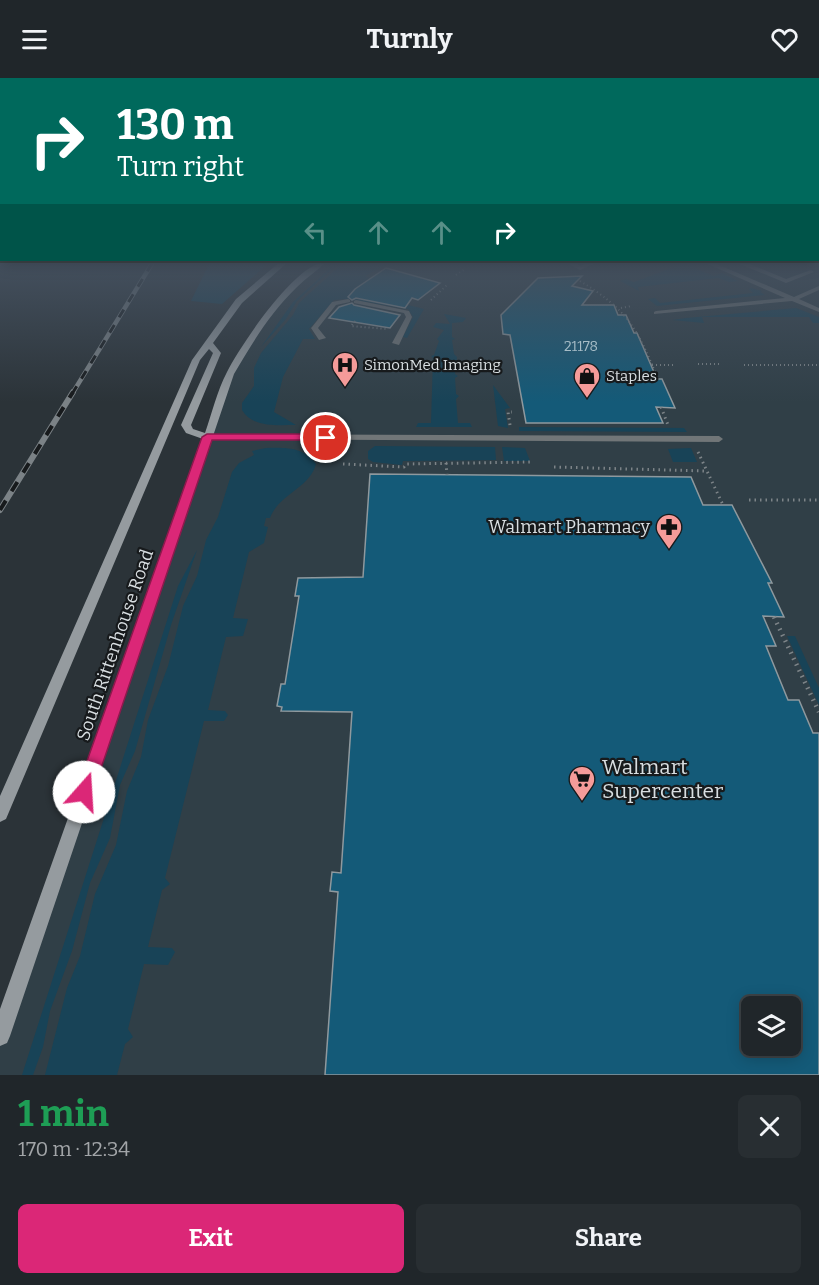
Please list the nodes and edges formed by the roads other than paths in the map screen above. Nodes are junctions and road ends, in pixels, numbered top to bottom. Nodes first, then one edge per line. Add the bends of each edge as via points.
1 (233, 309) edge
2 (273, 309) edge
3 (330, 309) edge
4 (390, 309) edge
5 (700, 309) edge
6 (656, 313) dead end
7 (322, 338) dead end
8 (207, 343) junction
9 (396, 343) dead end
10 (207, 437) junction
11 (719, 439) dead end
12 (0, 814) edge
13 (0, 1036) edge

1 - 8 main road, South Rittenhouse Road
2 - 10 main road, South Rittenhouse Road via 230,374
3 - 7 lane via 314,328
4 - 9 lane via 407,312 409,316
5 - 6 lane
8 - 10 main road via 217,353 186,425 189,431
8 - 12 main road, South Rittenhouse Road via 177,402
10 - 11 lane
10 - 13 main road, South Rittenhouse Road

